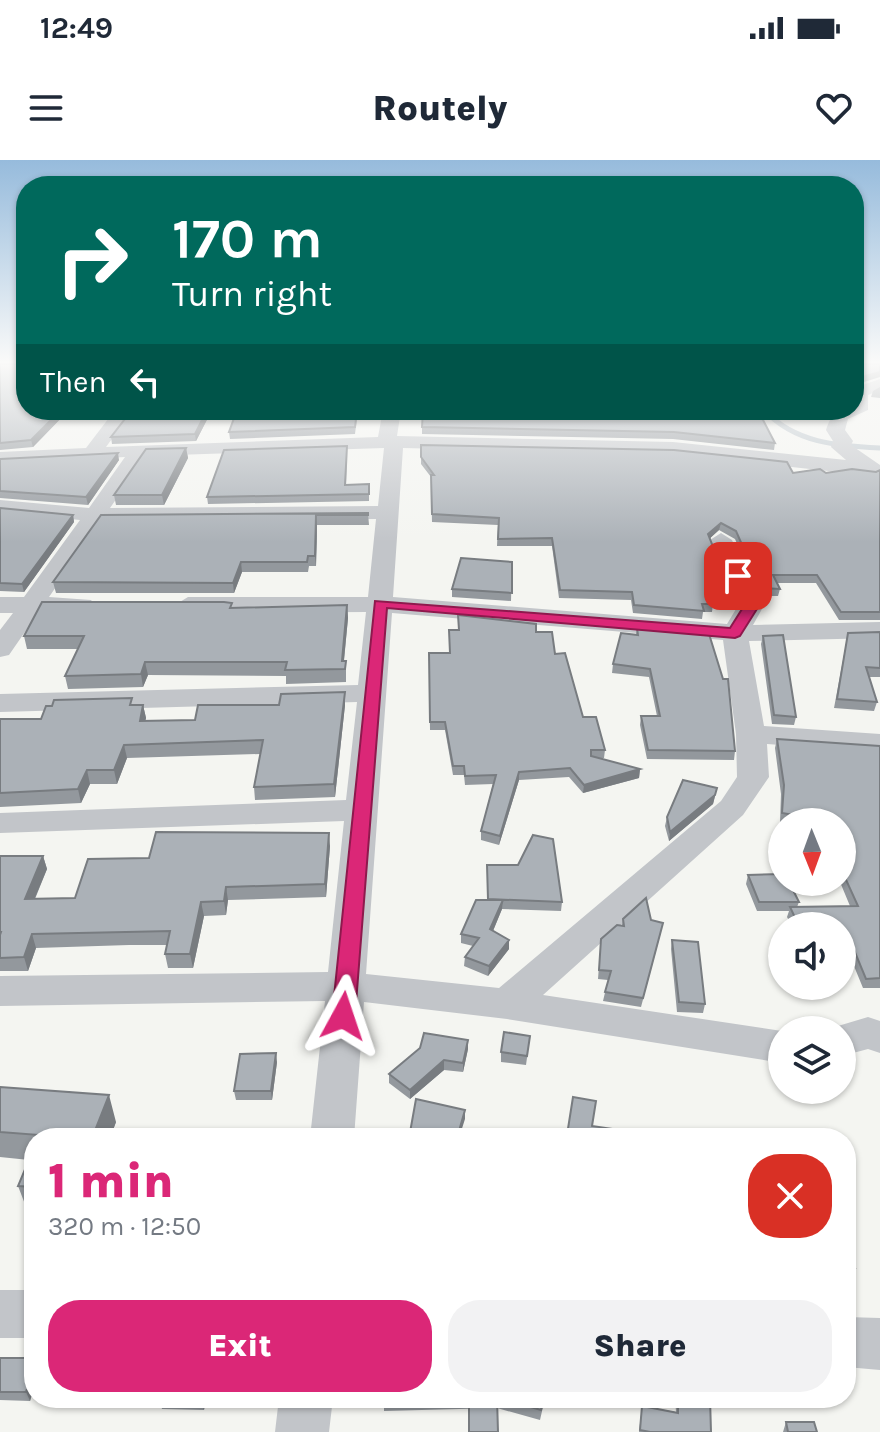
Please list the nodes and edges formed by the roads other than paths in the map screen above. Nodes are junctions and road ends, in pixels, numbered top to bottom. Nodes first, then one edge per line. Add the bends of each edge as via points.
1 (114, 423) edge
2 (392, 423) edge
3 (837, 423) edge
4 (391, 442) junction
5 (93, 451) junction
6 (139, 452) junction
7 (0, 458) edge
8 (876, 472) edge
9 (0, 506) edge
10 (388, 512) junction
11 (94, 515) junction
12 (721, 540) dead end
13 (380, 604) junction
14 (0, 605) edge
15 (30, 605) junction
16 (110, 605) edge
17 (158, 605) edge
18 (880, 630) edge
19 (735, 633) junction
20 (0, 649) edge
21 (372, 693) junction
22 (0, 703) edge
23 (751, 734) junction
24 (880, 743) edge
25 (362, 810) junction
26 (0, 823) edge
27 (346, 986) junction
28 (0, 991) edge
29 (507, 1004) junction
30 (856, 1036) edge
31 (880, 1037) edge
32 (768, 1045) edge
33 (333, 1128) edge
34 (0, 1314) edge
35 (24, 1314) edge
36 (856, 1343) edge
37 (880, 1344) edge
38 (305, 1408) edge
39 (302, 1432) edge

1 - 5 street
2 - 4 street
3 - 8 street via 841,447
4 - 6 street
4 - 8 street via 674,448
4 - 10 street
5 - 6 street
5 - 7 street
6 - 11 street
9 - 11 street
10 - 11 street
10 - 13 street
11 - 15 street
12 - 19 street via 749,609
13 - 17 street
13 - 19 street
13 - 21 street
14 - 15 street
15 - 16 street
15 - 20 street
18 - 19 street
19 - 23 street
21 - 22 street
21 - 25 street
23 - 24 street
23 - 29 street via 753,777 732,808
25 - 26 street
25 - 27 street
27 - 28 street
27 - 29 street
27 - 33 street
29 - 32 street
30 - 31 street
34 - 35 street
36 - 37 street
38 - 39 street

